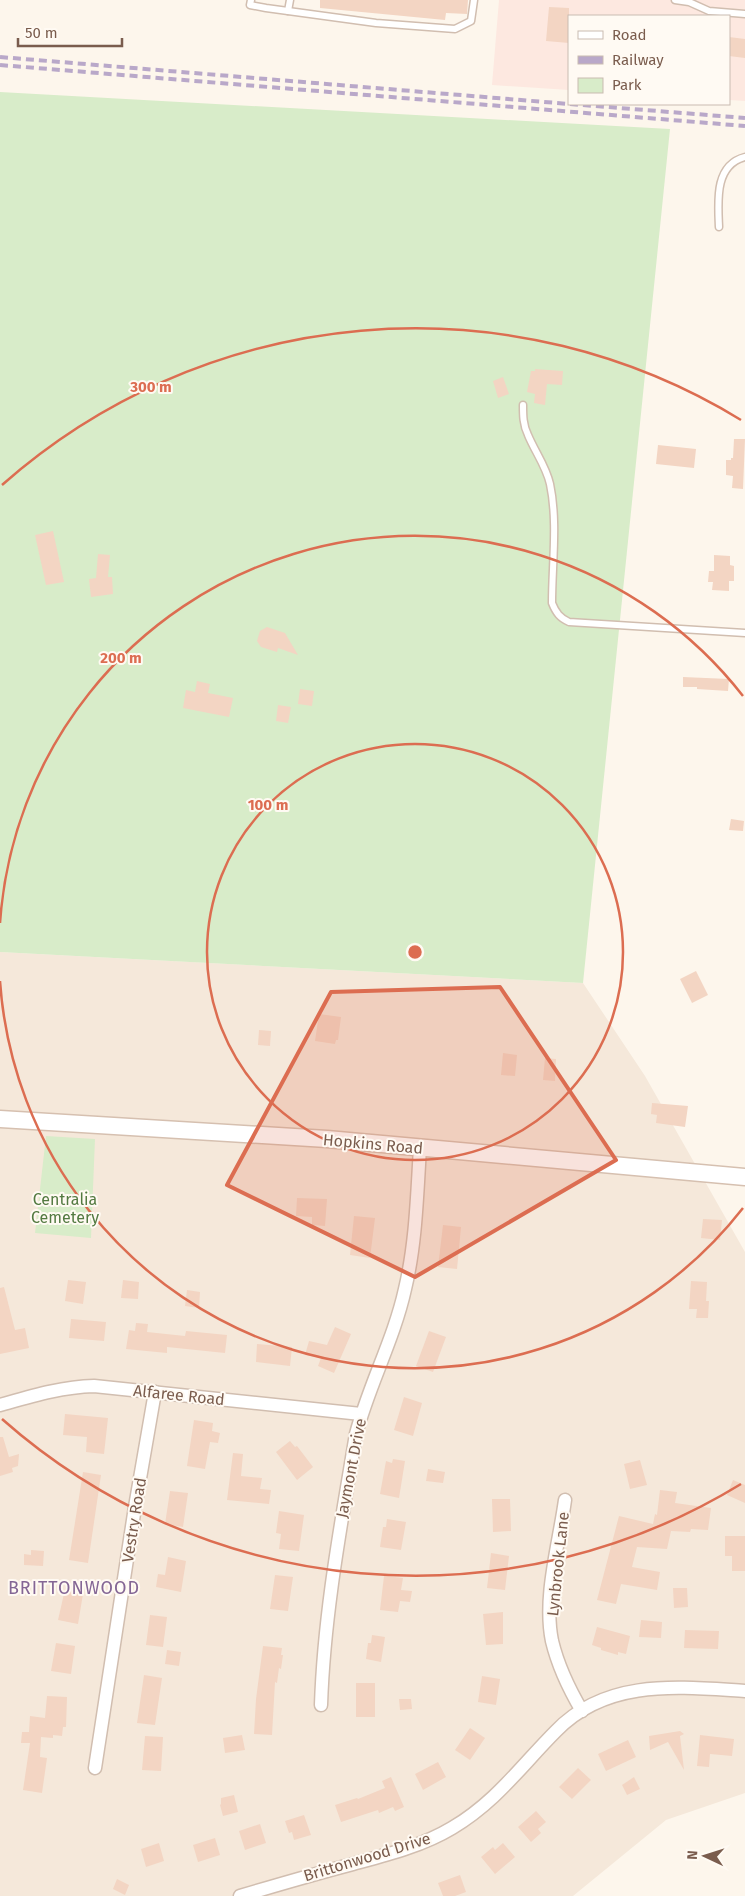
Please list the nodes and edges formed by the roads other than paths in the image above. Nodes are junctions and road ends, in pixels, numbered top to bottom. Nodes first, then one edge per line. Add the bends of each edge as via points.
1 (251, 0) edge
2 (290, 0) edge
3 (474, 0) edge
4 (675, 0) edge
5 (288, 11) junction
6 (745, 14) edge
7 (745, 157) edge
8 (719, 227) dead end
9 (522, 405) dead end
10 (745, 634) edge
11 (0, 1119) edge
12 (420, 1148) junction
13 (745, 1177) edge
14 (155, 1392) junction
15 (0, 1405) edge
16 (361, 1414) junction
17 (565, 1500) dead end
18 (745, 1691) edge
19 (321, 1705) dead end
20 (582, 1711) junction
21 (95, 1768) dead end
22 (240, 1896) edge

1 - 5 lane via 250,5
2 - 5 lane
3 - 5 lane via 472,21 455,29 376,23
4 - 6 lane via 689,2 709,12
7 - 8 lane via 732,163 720,181
9 - 10 lane via 527,435 550,482 553,506 552,603 555,612 569,622
11 - 12 main road, Hopkins Road
12 - 13 main road, Hopkins Road
12 - 16 street, Jaymont Drive via 413,1238 405,1289 395,1325
14 - 15 street, Alfaree Road via 70,1387
14 - 16 street, Alfaree Road
14 - 21 street, Vestry Road
16 - 19 street, Jaymont Drive via 331,1588 322,1657
17 - 20 street, Lynbrook Lane via 552,1588 552,1640 560,1669
18 - 20 street, Brittonwood Drive via 646,1688 622,1693
20 - 22 street, Brittonwood Drive via 558,1729 492,1800 450,1830 384,1855

